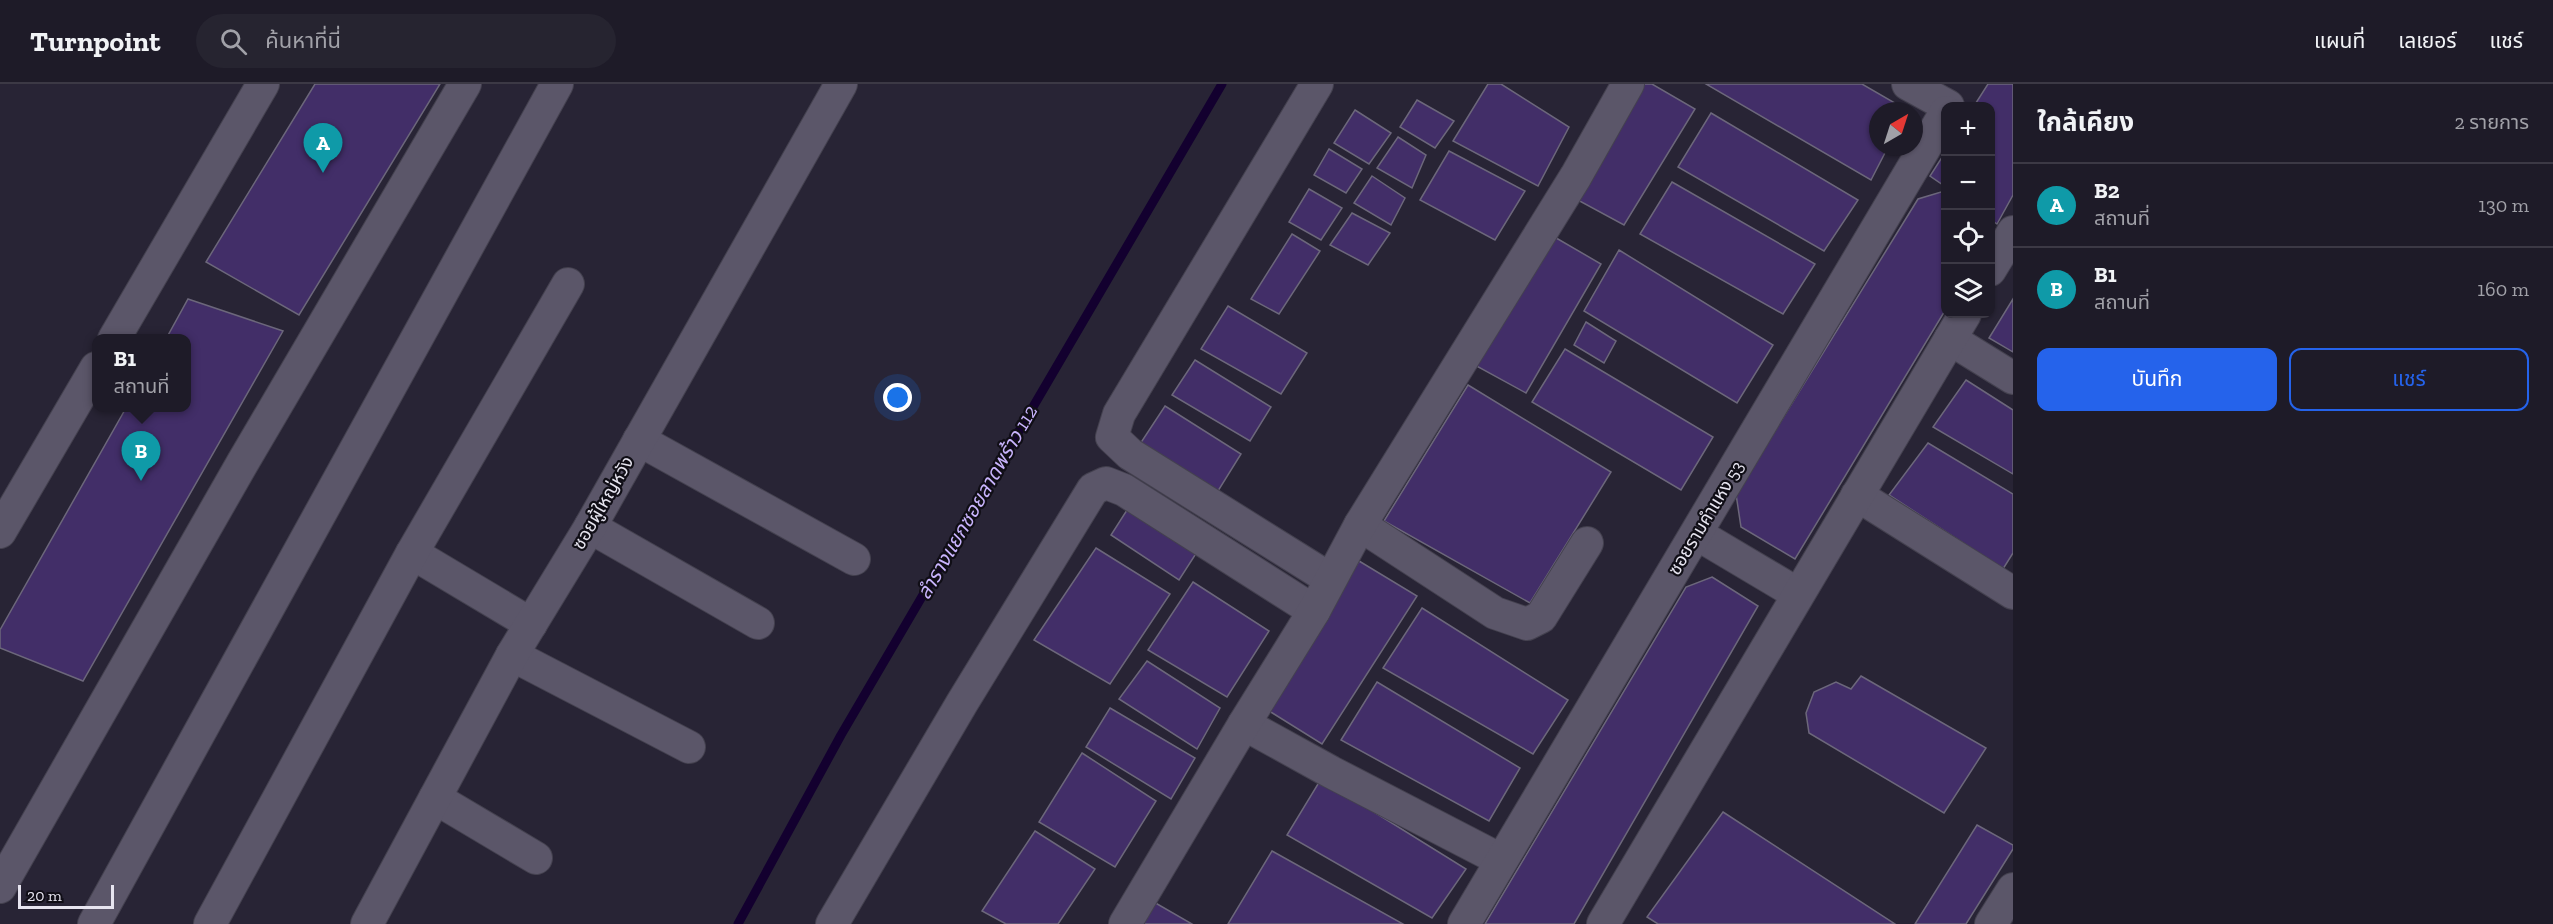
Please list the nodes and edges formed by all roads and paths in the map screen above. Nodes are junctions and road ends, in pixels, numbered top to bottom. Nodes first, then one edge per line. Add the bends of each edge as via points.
1 (263, 84) edge
2 (465, 84) edge
3 (557, 84) edge
4 (841, 84) edge
5 (1317, 84) edge
6 (1628, 84) edge
7 (1908, 84) edge
8 (1963, 84) edge
9 (1941, 102) edge
10 (1951, 102) edge
11 (1941, 120) edge
12 (2013, 232) edge
13 (1994, 264) edge
14 (568, 284) dead end
15 (1958, 326) edge
16 (117, 334) edge
17 (92, 375) edge
18 (2013, 378) edge
19 (639, 440) junction
20 (1857, 495) junction
21 (1360, 525) junction
22 (590, 527) junction
23 (0, 532) edge
24 (1697, 534) junction
25 (1587, 543) dead end
26 (412, 553) junction
27 (854, 559) dead end
28 (1330, 579) junction
29 (2013, 593) edge
30 (1798, 594) junction
31 (1314, 611) junction
32 (758, 623) dead end
33 (531, 624) junction
34 (512, 655) junction
35 (1244, 724) junction
36 (689, 747) dead end
37 (435, 798) junction
38 (536, 858) dead end
39 (1501, 860) junction
40 (0, 887) edge
41 (2013, 889) edge
42 (94, 924) edge
43 (210, 924) edge
44 (367, 924) edge
45 (832, 924) edge
46 (1125, 924) edge
47 (1464, 924) edge
48 (1603, 924) edge
49 (1991, 924) edge

1 - 16 street
2 - 40 street
3 - 42 street
4 - 19 street, ซอยผู้ใหญ่หวัง
5 - 28 street via 1119,414 1112,437 1130,454
6 - 21 street via 1576,176
7 - 9 street
8 - 10 street
11 - 24 street, ซอยรามคำแหง 53
12 - 13 street
14 - 26 street
15 - 18 street
15 - 20 street
17 - 23 street
19 - 22 street, ซอยผู้ใหญ่หวัง
19 - 27 street
20 - 29 street
20 - 30 street
21 - 25 street via 1495,613 1527,624 1541,617
21 - 28 street
22 - 32 street
22 - 33 street, ซอยผู้ใหญ่หวัง
24 - 30 street
24 - 39 street, ซอยรามคำแหง 53
26 - 33 street
26 - 43 street
28 - 31 street
30 - 48 street
31 - 35 street
31 - 45 street via 1124,490 1106,483 1093,489
33 - 34 street, ซอยผู้ใหญ่หวัง
34 - 36 street
34 - 37 street, ซอยผู้ใหญ่หวัง
35 - 39 street
35 - 46 street
37 - 38 street
37 - 44 street, ซอยผู้ใหญ่หวัง
39 - 47 street, ซอยรามคำแหง 53
41 - 49 street

